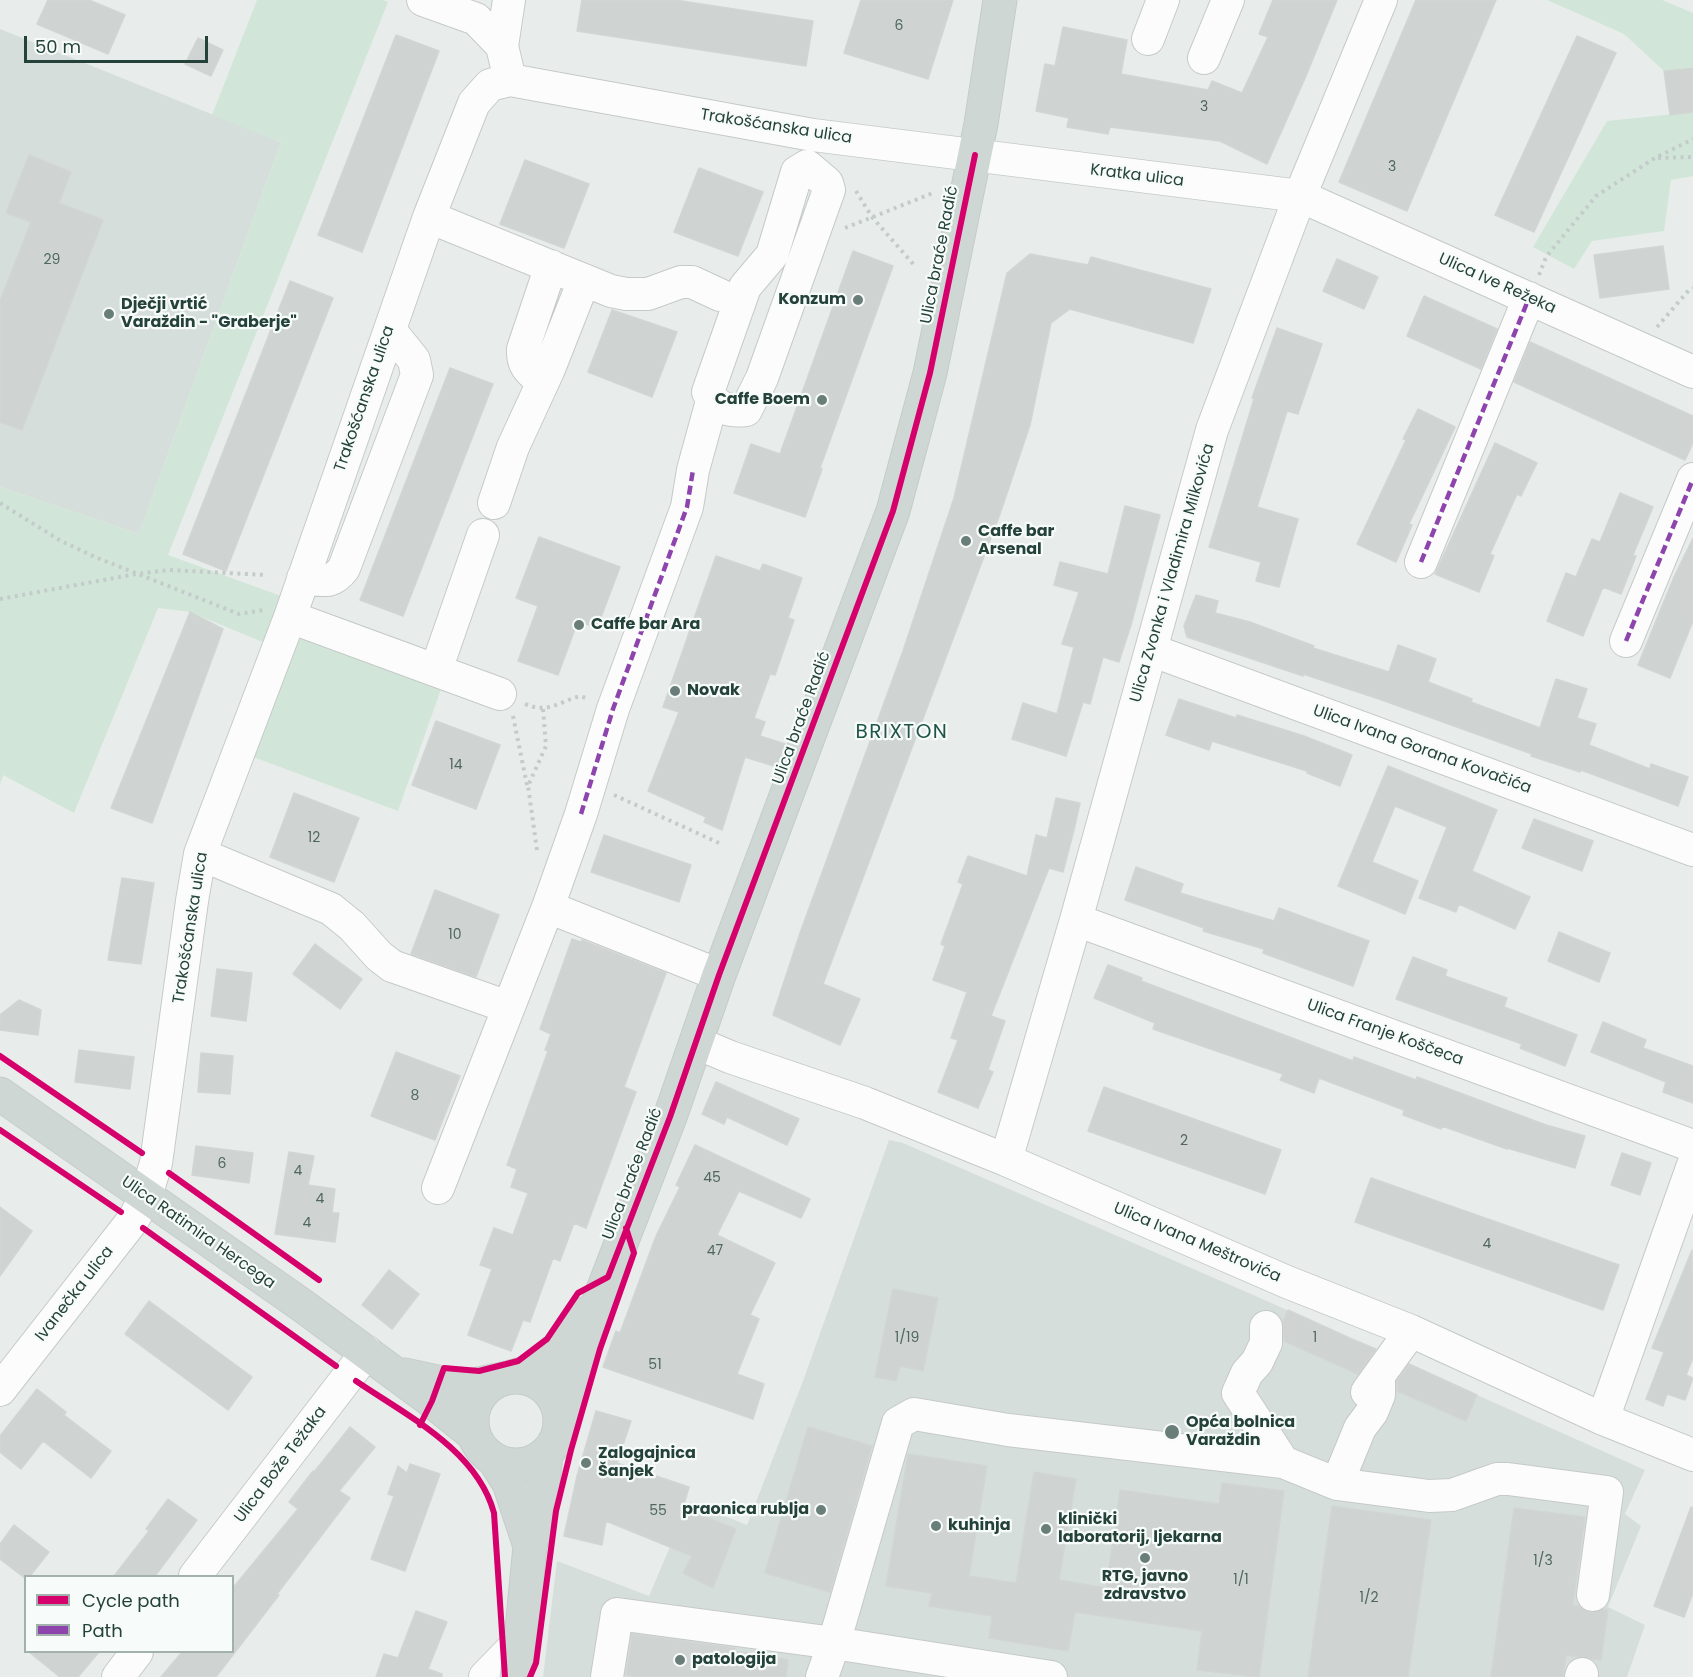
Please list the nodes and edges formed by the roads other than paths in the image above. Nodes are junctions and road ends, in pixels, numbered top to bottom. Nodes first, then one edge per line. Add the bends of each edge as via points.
1 (509, 0) edge
2 (1000, 0) edge
3 (1163, 0) edge
4 (1228, 0) edge
5 (1381, 0) edge
6 (433, 2) edge
7 (1148, 39) dead end
8 (502, 46) junction
9 (1204, 58) dead end
10 (510, 80) junction
11 (813, 135) junction
12 (975, 155) junction
13 (807, 166) junction
14 (1300, 196) junction
15 (429, 217) junction
16 (551, 266) junction
17 (584, 280) junction
18 (720, 295) dead end
19 (1529, 298) junction
20 (1693, 372) edge
21 (543, 382) junction
22 (712, 401) junction
23 (1693, 479) edge
24 (494, 503) dead end
25 (483, 535) dead end
26 (1421, 562) dead end
27 (279, 613) junction
28 (1626, 641) dead end
29 (1151, 650) junction
30 (436, 670) junction
31 (506, 701) road end
32 (1693, 850) edge
33 (200, 854) junction
34 (548, 907) junction
35 (1076, 920) junction
36 (719, 975) junction
37 (508, 1007) junction
38 (697, 1043) junction
39 (0, 1094) edge
40 (1693, 1146) edge
41 (1006, 1160) junction
42 (1693, 1165) edge
43 (438, 1188) dead end
44 (146, 1197) junction
45 (1287, 1281) junction
46 (601, 1295) junction
47 (1411, 1330) junction
48 (367, 1352) junction
49 (394, 1373) junction
50 (504, 1379) junction
51 (0, 1390) edge
52 (560, 1418) junction
53 (1603, 1419) junction
54 (472, 1433) junction
55 (546, 1455) junction
56 (1693, 1455) edge
57 (495, 1461) junction
58 (1283, 1462) junction
59 (1337, 1484) junction
60 (530, 1546) junction
61 (196, 1575) edge
62 (1593, 1595) dead end
63 (521, 1640) junction
64 (834, 1643) junction
65 (136, 1653) edge
66 (118, 1677) edge
67 (485, 1677) edge
68 (516, 1677) edge
69 (607, 1677) edge
70 (822, 1677) edge
71 (1051, 1677) edge

1 - 8 street
2 - 12 main road, Ulica braće Radić
3 - 7 street
4 - 9 street
5 - 14 street, Ulica Zvonka i Vladimira Milkovića
6 - 8 street via 476,19
8 - 10 street
10 - 11 street, Trakošćanska ulica
10 - 15 street, Trakošćanska ulica via 490,85 474,103
11 - 12 street, Trakošćanska ulica
11 - 13 street
12 - 14 street, Kratka ulica
12 - 36 main road, Ulica braće Radić via 930,373 892,511
13 - 22 street via 797,172 772,255 745,287 708,392
13 - 22 street via 827,183 829,190 752,400 746,410 734,412
14 - 19 street, Ulica Ive Režeka
14 - 29 street, Ulica Zvonka i Vladimira Milkovića via 1212,430
15 - 16 street
15 - 27 street, Trakošćanska ulica via 303,578
16 - 17 street
16 - 21 street via 523,350 525,367
17 - 18 street via 626,294 648,294 692,282
17 - 21 street
19 - 20 street, Ulica Ive Režeka
19 - 26 street
21 - 24 street via 513,447
22 - 34 street via 687,507
23 - 28 street
25 - 30 street
27 - 30 street
27 - 33 street, Trakošćanska ulica
29 - 32 street, Ulica Ivana Gorana Kovačića
29 - 35 street, Ulica Zvonka i Vladimira Milkovića
30 - 31 street
33 - 37 street via 331,909 392,966
33 - 44 street, Trakošćanska ulica via 156,1163
34 - 36 street
34 - 37 street
35 - 40 street, Ulica Franje Koščeca
35 - 41 street, Ulica Zvonka i Vladimira Milkovića
36 - 38 main road, Ulica braće Radić
37 - 43 street
38 - 41 street, Ulica Ivana Meštrovića via 866,1103
38 - 46 main road, Ulica braće Radić
39 - 44 main road, Ulica Ratimira Hercega
41 - 45 street, Ulica Ivana Meštrovića
42 - 53 street
44 - 48 main road, Ulica Ratimira Hercega
44 - 51 street, Ivanečka ulica via 133,1220
45 - 47 street, Ulica Ivana Meštrovića
45 - 58 street via 1266,1327 1246,1358 1247,1373 1238,1393
46 - 50 main road, Ulica braće Radić via 541,1369
46 - 52 main road, Ulica braće Radić
47 - 53 street, Ulica Ivana Meštrovića
47 - 59 street via 1379,1377 1379,1395 1360,1428
48 - 49 main road, Ulica Ratimira Hercega
48 - 61 street, Ulica Bože Težaka
49 - 50 main road, Ulica Ratimira Hercega via 468,1386
49 - 54 main road, Ulica Ratimira Hercega
50 - 52 main road via 525,1377 539,1383 557,1404
50 - 54 main road via 478,1396 471,1420
52 - 55 main road via 557,1438
53 - 56 street, Ulica Ivana Meštrovića
54 - 57 main road via 481,1449
55 - 57 main road via 521,1466
55 - 60 main road via 540,1510
57 - 60 main road via 509,1483
58 - 59 street
58 - 64 street via 1008,1430 914,1414 898,1423
59 - 62 street via 1442,1496 1508,1479 1607,1492
60 - 63 main road
63 - 67 street
63 - 68 main road
64 - 69 street via 617,1614
64 - 70 street
64 - 71 street
65 - 66 street

